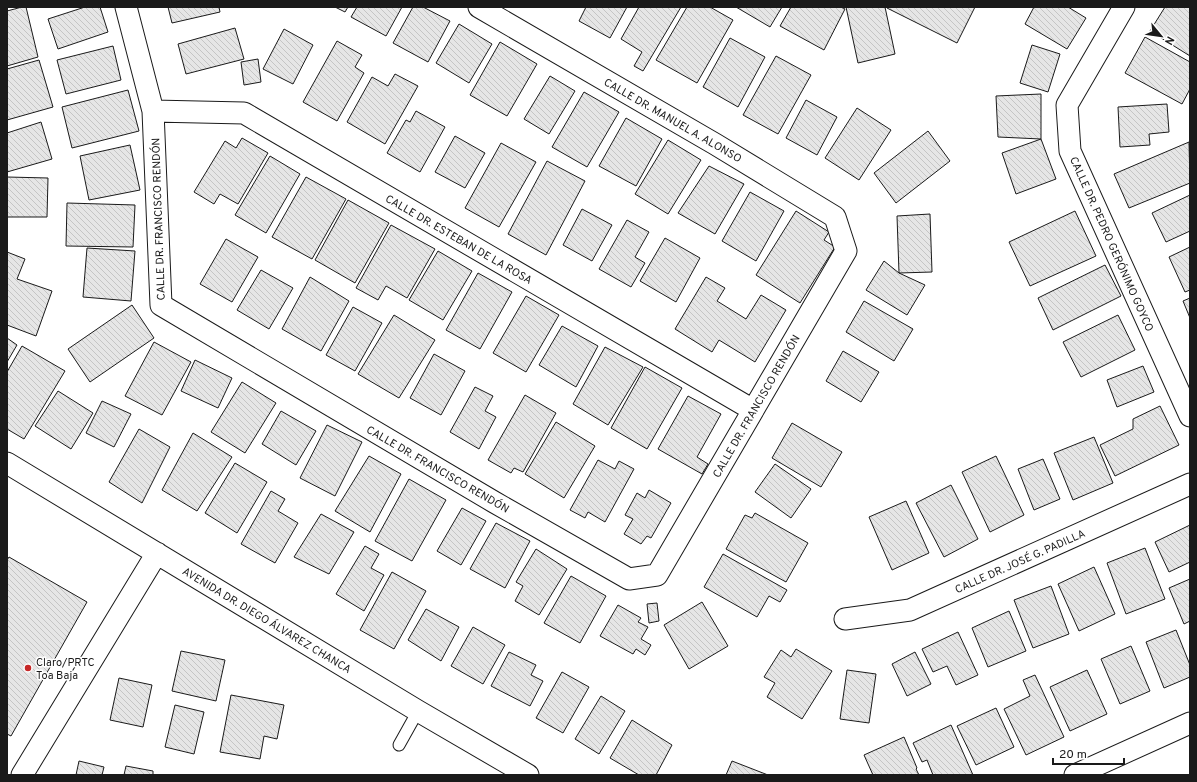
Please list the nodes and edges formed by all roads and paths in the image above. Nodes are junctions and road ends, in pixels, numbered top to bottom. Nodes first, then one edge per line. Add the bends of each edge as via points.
1 (126, 7) edge
2 (479, 7) edge
3 (1124, 7) edge
4 (154, 111) junction
5 (846, 251) joint
6 (753, 410) junction
7 (1190, 416) edge
8 (7, 463) edge
9 (1190, 484) edge
10 (157, 553) junction
11 (845, 618) dead end
12 (418, 711) junction
13 (1190, 723) edge
14 (398, 745) dead end
15 (22, 775) edge
16 (528, 775) edge
17 (1075, 775) edge

1 - 4 street, CALLE DR. FRANCISCO RENDÓN
2 - 5 street, CALLE DR. MANUEL A. ALONSO via 835,217
3 - 7 street, CALLE DR. PEDRO GERÓNIMO GOYCO via 1067,105 1070,150
4 - 6 street, CALLE DR. ESTEBAN DE LA ROSA via 244,113
4 - 6 street, CALLE DR. FRANCISCO RENDÓN via 161,306 629,579 657,575
5 - 6 street, CALLE DR. FRANCISCO RENDÓN
8 - 10 street, AVENIDA DR. DIEGO ÁLVAREZ CHANCA
9 - 11 street, CALLE DR. JOSÉ G. PADILLA via 910,610
10 - 12 street, AVENIDA DR. DIEGO ÁLVAREZ CHANCA
10 - 15 street
12 - 14 lane
12 - 16 street, AVENIDA DR. DIEGO ÁLVAREZ CHANCA
13 - 17 street

